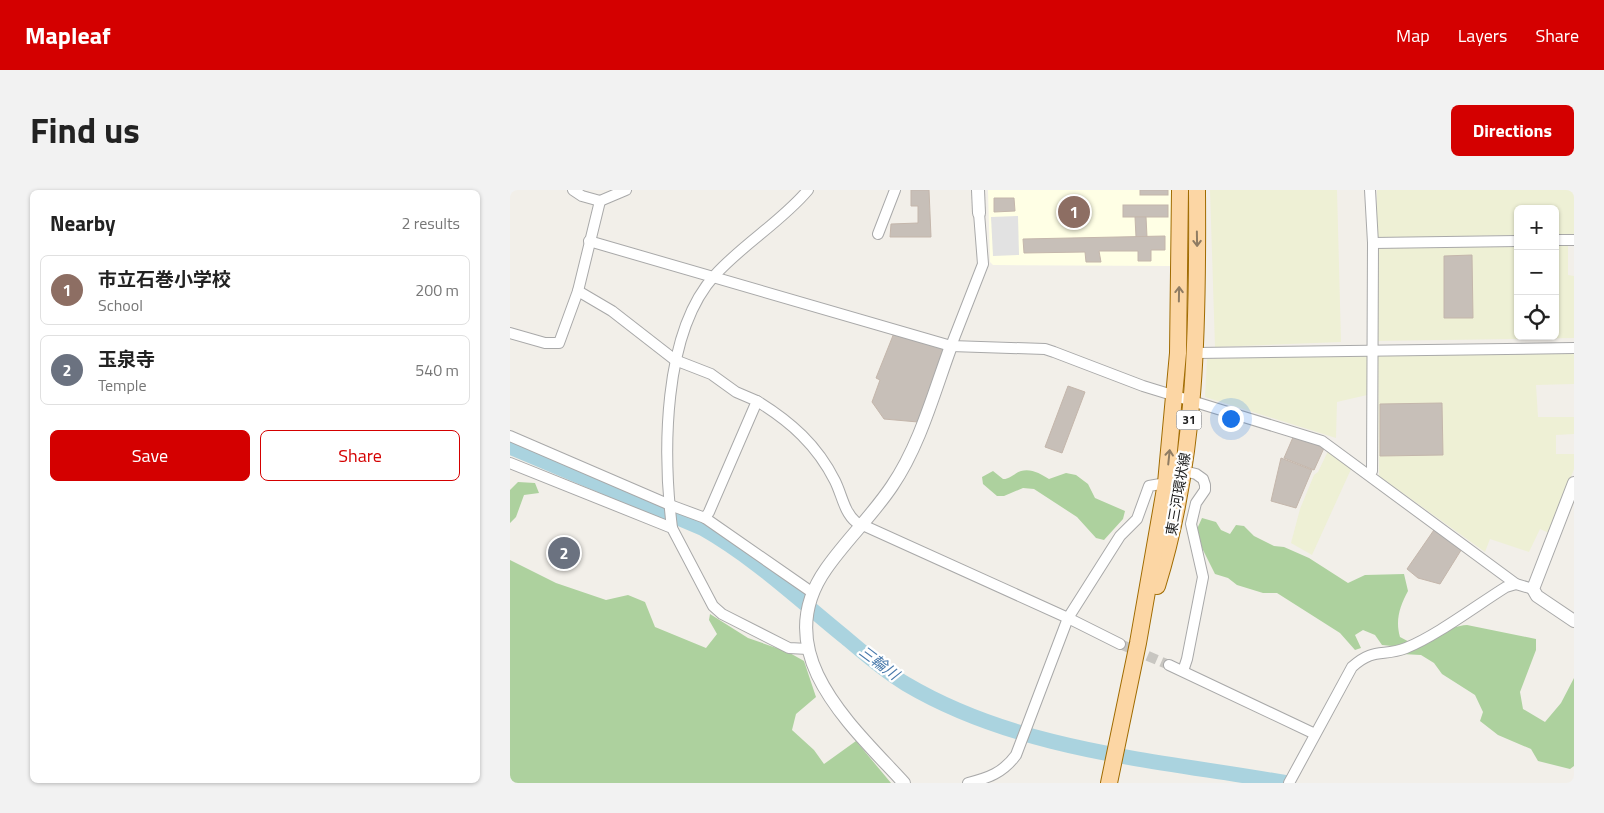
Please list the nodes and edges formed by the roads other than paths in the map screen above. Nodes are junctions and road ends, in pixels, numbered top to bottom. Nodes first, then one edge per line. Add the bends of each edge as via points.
1 (573, 190) edge
2 (605, 190) edge
3 (626, 190) edge
4 (808, 190) edge
5 (895, 190) edge
6 (978, 190) edge
7 (1180, 190) edge
8 (1197, 190) edge
9 (1370, 190) edge
10 (600, 201) junction
11 (979, 212) joint
12 (878, 234) dead end
13 (1559, 240) edge
14 (1574, 240) edge
15 (589, 241) junction
16 (1514, 241) edge
17 (1373, 243) junction
18 (714, 276) junction
19 (578, 291) junction
20 (510, 333) edge
21 (951, 346) junction
22 (1574, 348) edge
23 (1371, 350) junction
24 (1196, 353) junction
25 (675, 360) junction
26 (1175, 395) junction
27 (1191, 400) junction
28 (757, 402) junction
29 (510, 436) edge
30 (510, 463) edge
31 (1184, 471) junction
32 (1370, 474) junction
33 (1574, 482) edge
34 (1166, 483) junction
35 (670, 506) junction
36 (705, 518) junction
37 (672, 526) junction
38 (862, 526) junction
39 (1516, 584) junction
40 (1533, 589) junction
41 (813, 595) junction
42 (1068, 618) junction
43 (1574, 621) edge
44 (1138, 643) junction
45 (1120, 644) tunnel mouth
46 (808, 649) junction
47 (1169, 665) tunnel mouth
48 (1183, 672) junction
49 (1315, 734) junction
50 (1110, 779) edge
51 (904, 783) edge
52 (968, 783) edge
53 (1289, 783) edge

1 - 10 street
2 - 10 street
3 - 10 street
4 - 18 street
5 - 12 street
6 - 11 street
26 -> 7 main road, 東三河環状線 / 31
8 -> 24 main road, 東三河環状線 / 31
9 - 17 street
10 - 15 street
11 - 21 street via 983,264
13 - 14 street
15 - 18 street
15 - 19 street
16 - 17 street
17 - 23 street
18 - 21 street
18 - 25 street via 685,324
19 - 20 street via 559,343 545,343
19 - 25 street via 612,311
21 - 26 street via 1045,349
21 - 38 street via 902,471
22 - 23 street
23 - 24 street
23 - 32 street
24 - 27 main road, 東三河環状線 / 31
25 - 28 street via 711,374
25 - 35 street via 667,460
26 - 27 street
34 -> 26 main road, 東三河環状線 / 31
27 - 31 main road, 東三河環状線 / 31
27 - 32 street via 1322,441
28 - 36 street
28 - 38 street via 805,437 824,460 851,518
29 - 35 street
30 - 37 street
31 - 44 main road, 東三河環状線 / 31 via 1164,563
31 - 48 street via 1203,479 1205,490 1196,503 1191,524 1203,578
32 - 39 street
33 - 40 street
34 - 42 street via 1149,486 1137,519 1120,536
34 - 44 main road, 東三河環状線 / 31
35 - 36 street
35 - 37 street
36 - 41 street
37 - 46 street via 713,606 722,614 789,648
38 - 41 street via 826,569
38 - 42 street
39 - 40 street
39 - 49 street via 1406,648 1373,652 1362,658 1352,667
40 - 43 street via 1536,596
41 - 46 street via 808,620
42 - 45 street
42 - 52 street via 1020,744 1009,764 997,774
44 - 50 main road, 東三河環状線 / 31
46 - 51 street via 812,666 837,707
47 - 48 street
48 - 49 street
49 - 53 street

